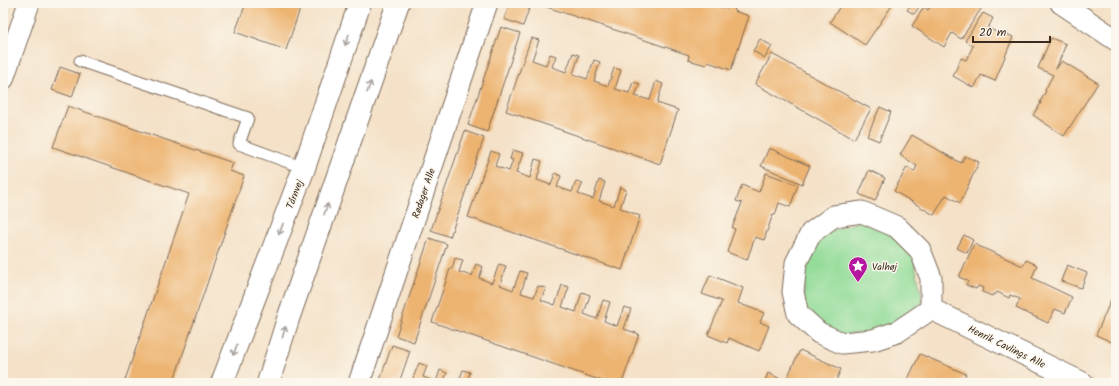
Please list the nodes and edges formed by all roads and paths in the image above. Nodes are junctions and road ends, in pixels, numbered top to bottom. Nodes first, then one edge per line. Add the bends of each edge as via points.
1 (29, 3) edge
2 (360, 3) edge
3 (398, 3) edge
4 (487, 3) edge
5 (1066, 4) edge
6 (1116, 40) edge
7 (80, 61) dead end
8 (3, 79) edge
9 (304, 168) junction
10 (931, 309) junction
11 (222, 383) edge
12 (268, 383) edge
13 (359, 383) edge
14 (1083, 383) edge

1 - 8 street
2 -> 9 street, Tårnvej
12 -> 3 street
4 - 13 street, Rødager Alle
5 - 6 street
7 - 9 lane via 248,118 239,144
9 -> 11 street, Tårnvej
10 - 10 street via 931,278 920,250 897,227 862,212 834,216 817,229 811,234 796,263 793,292 798,314 819,333 842,343 873,340 897,332
10 - 14 street, Henrik Cavlings Alle

